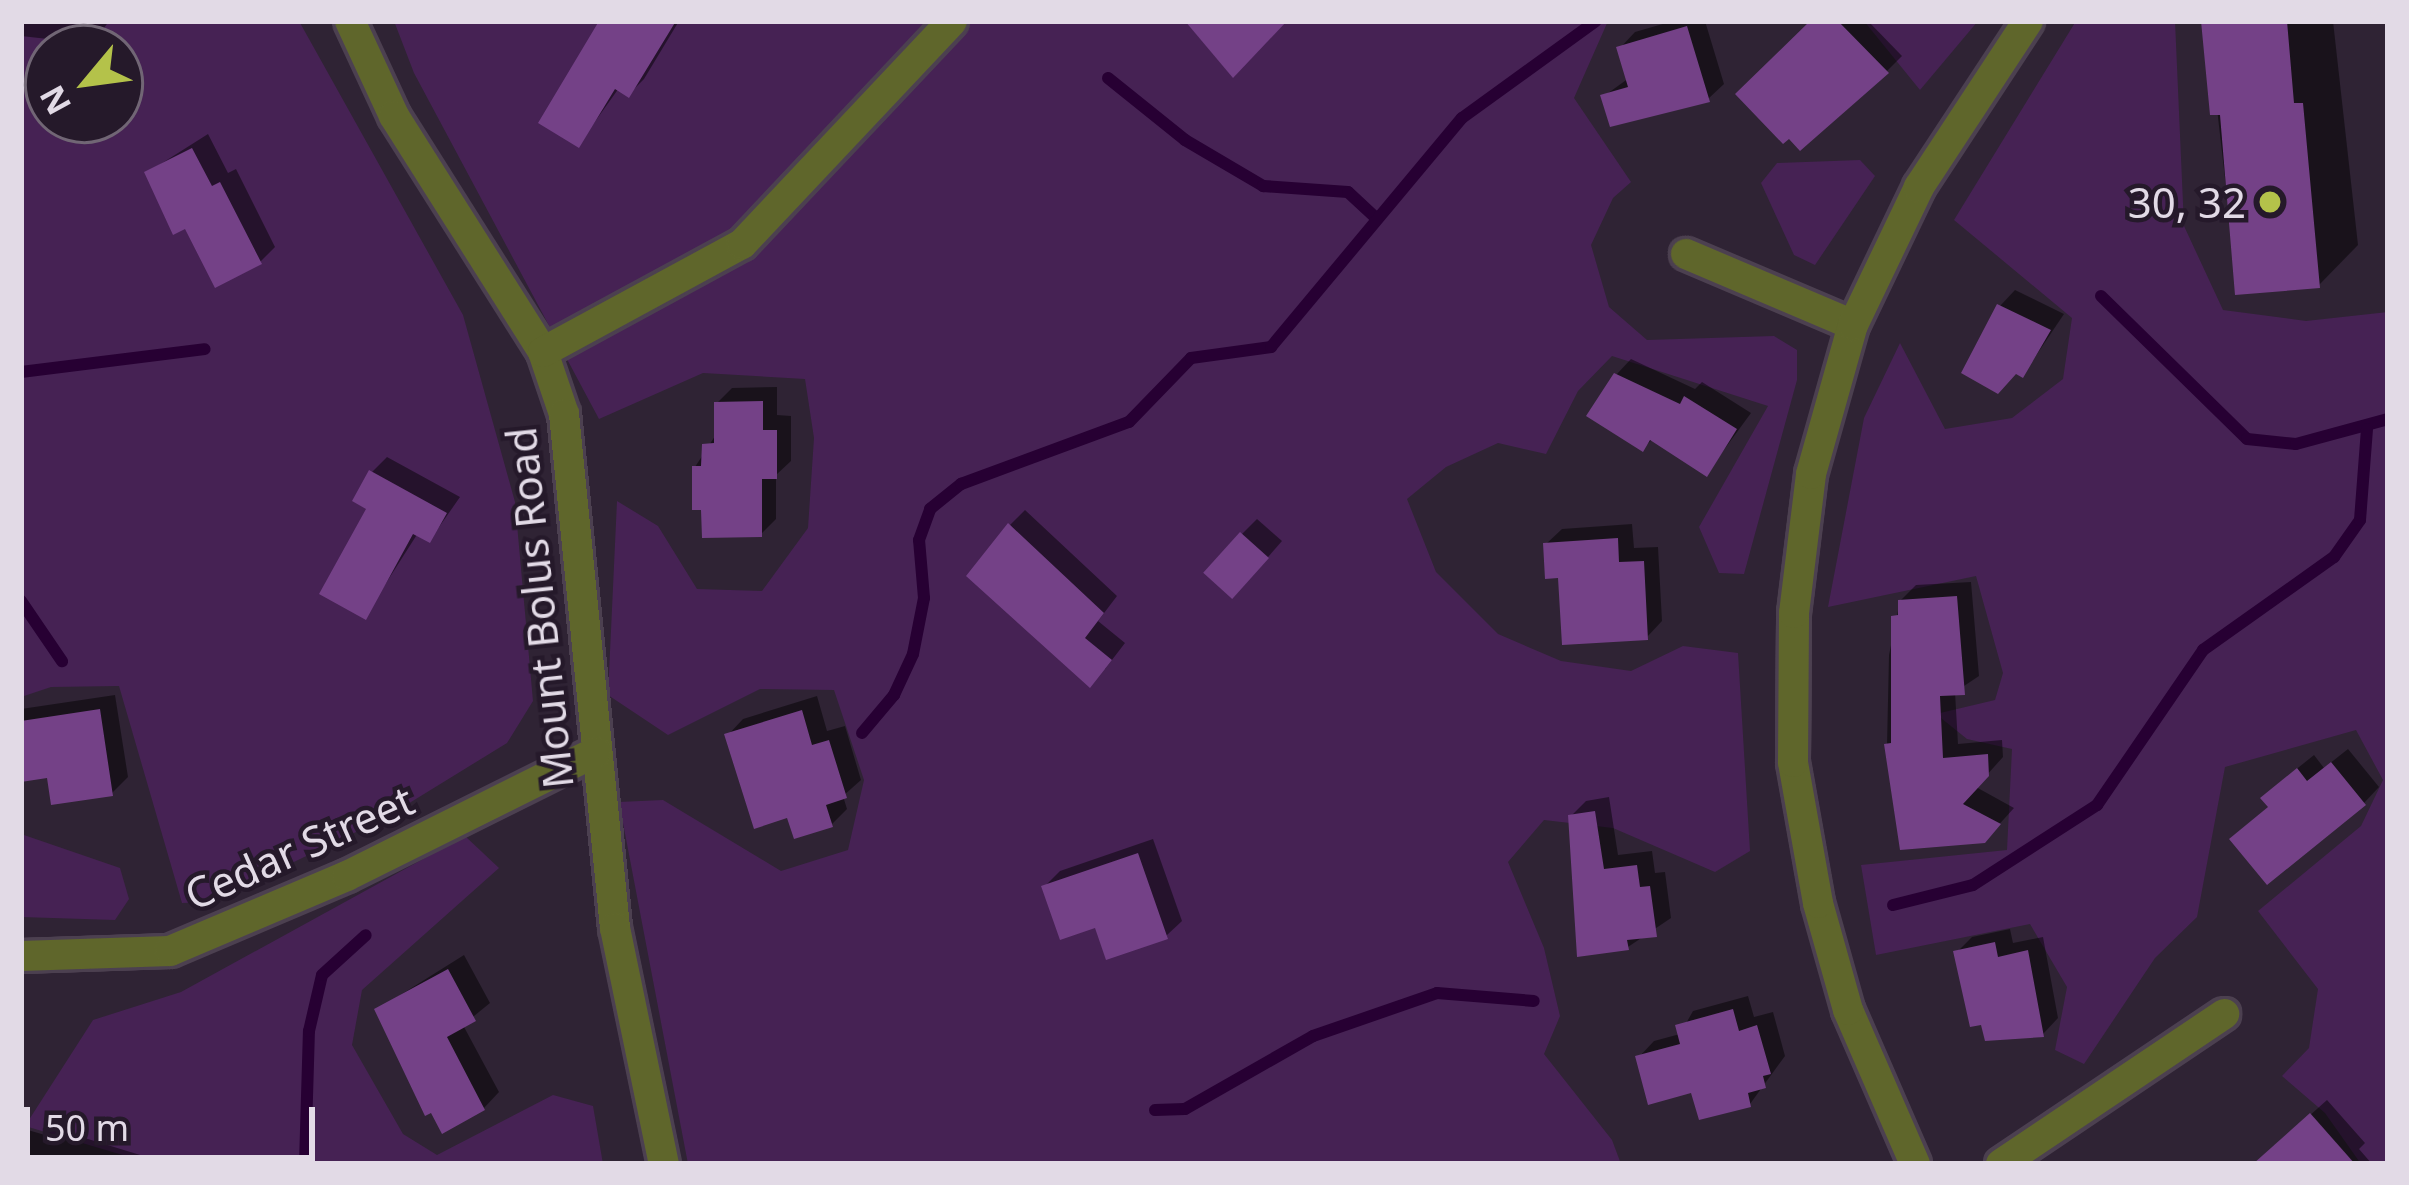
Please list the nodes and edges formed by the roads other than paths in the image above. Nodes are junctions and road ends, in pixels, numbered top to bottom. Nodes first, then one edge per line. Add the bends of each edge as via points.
1 (350, 21) edge
2 (952, 21) edge
3 (2028, 21) edge
4 (1686, 254) dead end
5 (1853, 325) junction
6 (543, 352) junction
7 (596, 752) junction
8 (21, 956) edge
9 (2224, 1014) dead end
10 (664, 1164) edge
11 (1915, 1164) edge
12 (2001, 1164) edge

1 - 6 street, Mount Bolus Road via 394,116
2 - 6 street via 742,244
3 - 5 street via 1919,187
4 - 5 street
5 - 11 street via 1811,474 1794,613 1793,762 1848,1010
6 - 7 street, Mount Bolus Road via 563,414 578,516
7 - 8 street, Cedar Street via 347,876 170,951
7 - 10 street, Mount Bolus Road via 615,928
9 - 12 street

